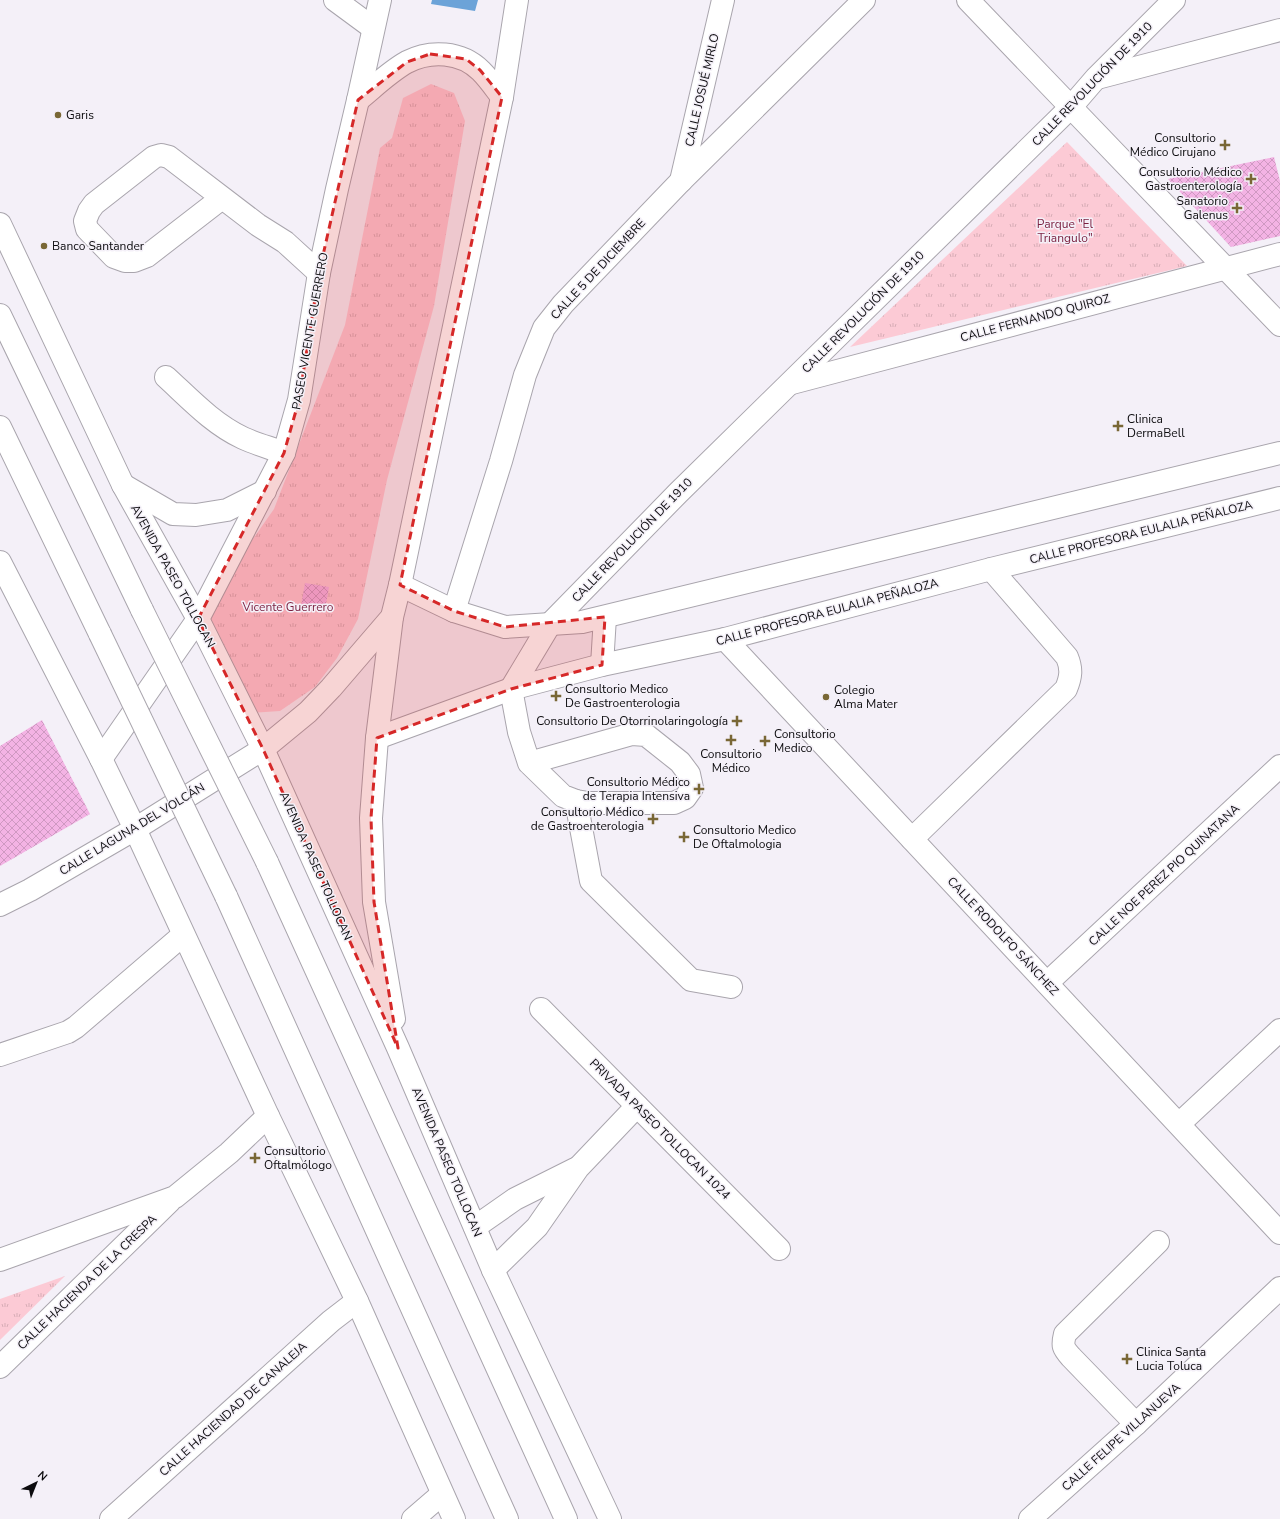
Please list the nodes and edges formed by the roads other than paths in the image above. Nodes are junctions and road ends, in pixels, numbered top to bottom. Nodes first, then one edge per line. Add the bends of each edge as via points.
1 (335, 0) edge
2 (380, 0) edge
3 (517, 0) edge
4 (723, 0) edge
5 (864, 0) edge
6 (968, 0) edge
7 (1174, 0) edge
8 (373, 28) junction
9 (1280, 30) edge
10 (1096, 78) junction
11 (502, 97) junction
12 (358, 100) junction
13 (1071, 107) junction
14 (681, 181) junction
15 (222, 198) junction
16 (0, 224) edge
17 (1280, 254) edge
18 (1226, 268) junction
19 (319, 273) junction
20 (0, 315) edge
21 (1280, 325) edge
22 (166, 377) dead end
23 (791, 383) junction
24 (0, 427) edge
25 (284, 453) junction
26 (1280, 453) edge
27 (123, 485) junction
28 (265, 491) junction
29 (1280, 498) edge
30 (0, 562) edge
31 (991, 569) junction
32 (400, 585) junction
33 (454, 611) junction
34 (392, 617) junction
35 (605, 617) junction
36 (198, 619) junction
37 (550, 624) junction
38 (725, 639) junction
39 (602, 665) junction
40 (511, 689) junction
41 (377, 738) junction
42 (263, 749) junction
43 (101, 759) junction
44 (528, 763) junction
45 (1280, 766) edge
46 (576, 801) junction
47 (134, 829) junction
48 (912, 839) junction
49 (0, 905) edge
50 (183, 935) junction
51 (1047, 984) junction
52 (731, 987) dead end
53 (541, 1009) dead end
54 (1280, 1030) edge
55 (398, 1048) junction
56 (0, 1055) edge
57 (637, 1106) junction
58 (268, 1116) junction
59 (1179, 1124) junction
60 (578, 1168) junction
61 (175, 1197) junction
62 (475, 1227) junction
63 (1280, 1233) edge
64 (1158, 1242) dead end
65 (779, 1249) dead end
66 (0, 1260) edge
67 (493, 1270) junction
68 (1280, 1288) edge
69 (357, 1301) junction
70 (0, 1367) edge
71 (1136, 1424) junction
72 (442, 1494) junction
73 (111, 1519) edge
74 (413, 1519) edge
75 (454, 1519) edge
76 (507, 1519) edge
77 (566, 1519) edge
78 (610, 1519) edge
79 (1030, 1519) edge

1 - 8 main road
2 - 8 main road, PASEO VICENTE GUERRERO
3 - 11 main road
4 - 14 main road, CALLE JOSUÉ MIRLO
5 - 14 main road, CALLE 5 DE DICIEMBRE
6 - 13 main road
7 - 10 main road, CALLE REVOLUCIÓN DE 1910
8 - 12 main road, PASEO VICENTE GUERRERO
9 - 10 main road
10 - 13 main road, CALLE REVOLUCIÓN DE 1910
11 - 12 main road via 480,70 466,59 430,54 407,62
11 - 32 main road
12 - 19 main road, PASEO VICENTE GUERRERO
13 - 18 main road
13 - 23 main road, CALLE REVOLUCIÓN DE 1910
14 - 33 main road, CALLE 5 DE DICIEMBRE via 563,304 544,328 525,375 502,461
15 - 15 main road via 180,164 161,155 154,157 94,204 85,221 87,229 114,257 134,261 147,256
15 - 19 main road via 285,242
16 - 27 main road, AVENIDA PASEO TOLLOCAN
17 - 18 main road, CALLE FERNANDO QUIROZ
18 - 21 main road
18 - 23 main road, CALLE FERNANDO QUIROZ
19 - 25 main road, PASEO VICENTE GUERRERO via 300,400
20 - 77 main road, bridge via 267,862
22 - 25 main road via 224,427 244,438
23 - 37 main road, CALLE REVOLUCIÓN DE 1910 via 678,493
24 - 76 main road, bridge via 226,896
25 - 28 main road, PASEO VICENTE GUERRERO
26 - 35 main road
27 - 28 main road via 173,514 196,515 227,510
27 - 36 main road, AVENIDA PASEO TOLLOCAN
28 - 36 main road, PASEO VICENTE GUERRERO
29 - 31 main road, CALLE PROFESORA EULALIA PEÑALOZA
30 - 43 main road
31 - 38 main road, CALLE PROFESORA EULALIA PEÑALOZA
31 - 48 main road via 1067,657 1071,666 1071,678 1066,689
32 - 33 main road
32 - 34 main road
33 - 37 main road via 505,627
34 - 41 main road
34 - 42 main road via 332,688 308,712
35 - 37 main road via 582,622
35 - 39 main road
36 - 42 main road, AVENIDA PASEO TOLLOCAN
36 - 43 main road, PASEO VICENTE GUERRERO
37 - 40 main road, CALLE REVOLUCIÓN DE 1910
38 - 39 main road, CALLE PROFESORA EULALIA PEÑALOZA
38 - 48 main road, CALLE RODOLFO SÁNCHEZ
39 - 40 main road, CALLE PROFESORA EULALIA PEÑALOZA
40 - 41 main road, CALLE PROFESORA EULALIA PEÑALOZA
40 - 44 main road
41 - 55 main road via 371,818 374,902
42 - 47 main road, CALLE LAGUNA DEL VOLCÁN
42 - 55 main road, AVENIDA PASEO TOLLOCAN
43 - 47 main road
44 - 46 main road via 563,796
44 - 46 main road via 632,734 646,735 680,762 690,774 692,788 685,798 674,803 589,804
45 - 51 main road, CALLE NOE PEREZ PIO QUINATANA
46 - 52 main road via 591,881 691,980
47 - 49 main road, CALLE LAGUNA DEL VOLCÁN
47 - 50 main road
48 - 51 main road, CALLE RODOLFO SÁNCHEZ
50 - 56 main road via 68,1032
50 - 58 main road
51 - 59 main road, CALLE RODOLFO SÁNCHEZ
53 - 57 main road, PRIVADA PASEO TOLLOCAN 1024
54 - 59 main road
55 - 62 main road, AVENIDA PASEO TOLLOCAN
57 - 60 main road
57 - 65 main road, PRIVADA PASEO TOLLOCAN 1024
58 - 61 main road via 229,1153
58 - 69 main road
59 - 63 main road, CALLE RODOLFO SÁNCHEZ
60 - 62 main road via 515,1199
60 - 67 main road via 537,1227
61 - 66 main road
61 - 70 main road, CALLE HACIENDA DE LA CRESPA
62 - 67 main road, AVENIDA PASEO TOLLOCAN
64 - 71 main road via 1064,1334 1062,1344
67 - 78 main road, AVENIDA PASEO TOLLOCAN
68 - 71 main road, CALLE FELIPE VILLANUEVA
69 - 72 main road
69 - 73 main road, CALLE HACIENDAD DE CANALEJA via 331,1321
71 - 79 main road, CALLE FELIPE VILLANUEVA
72 - 74 main road
72 - 75 main road

